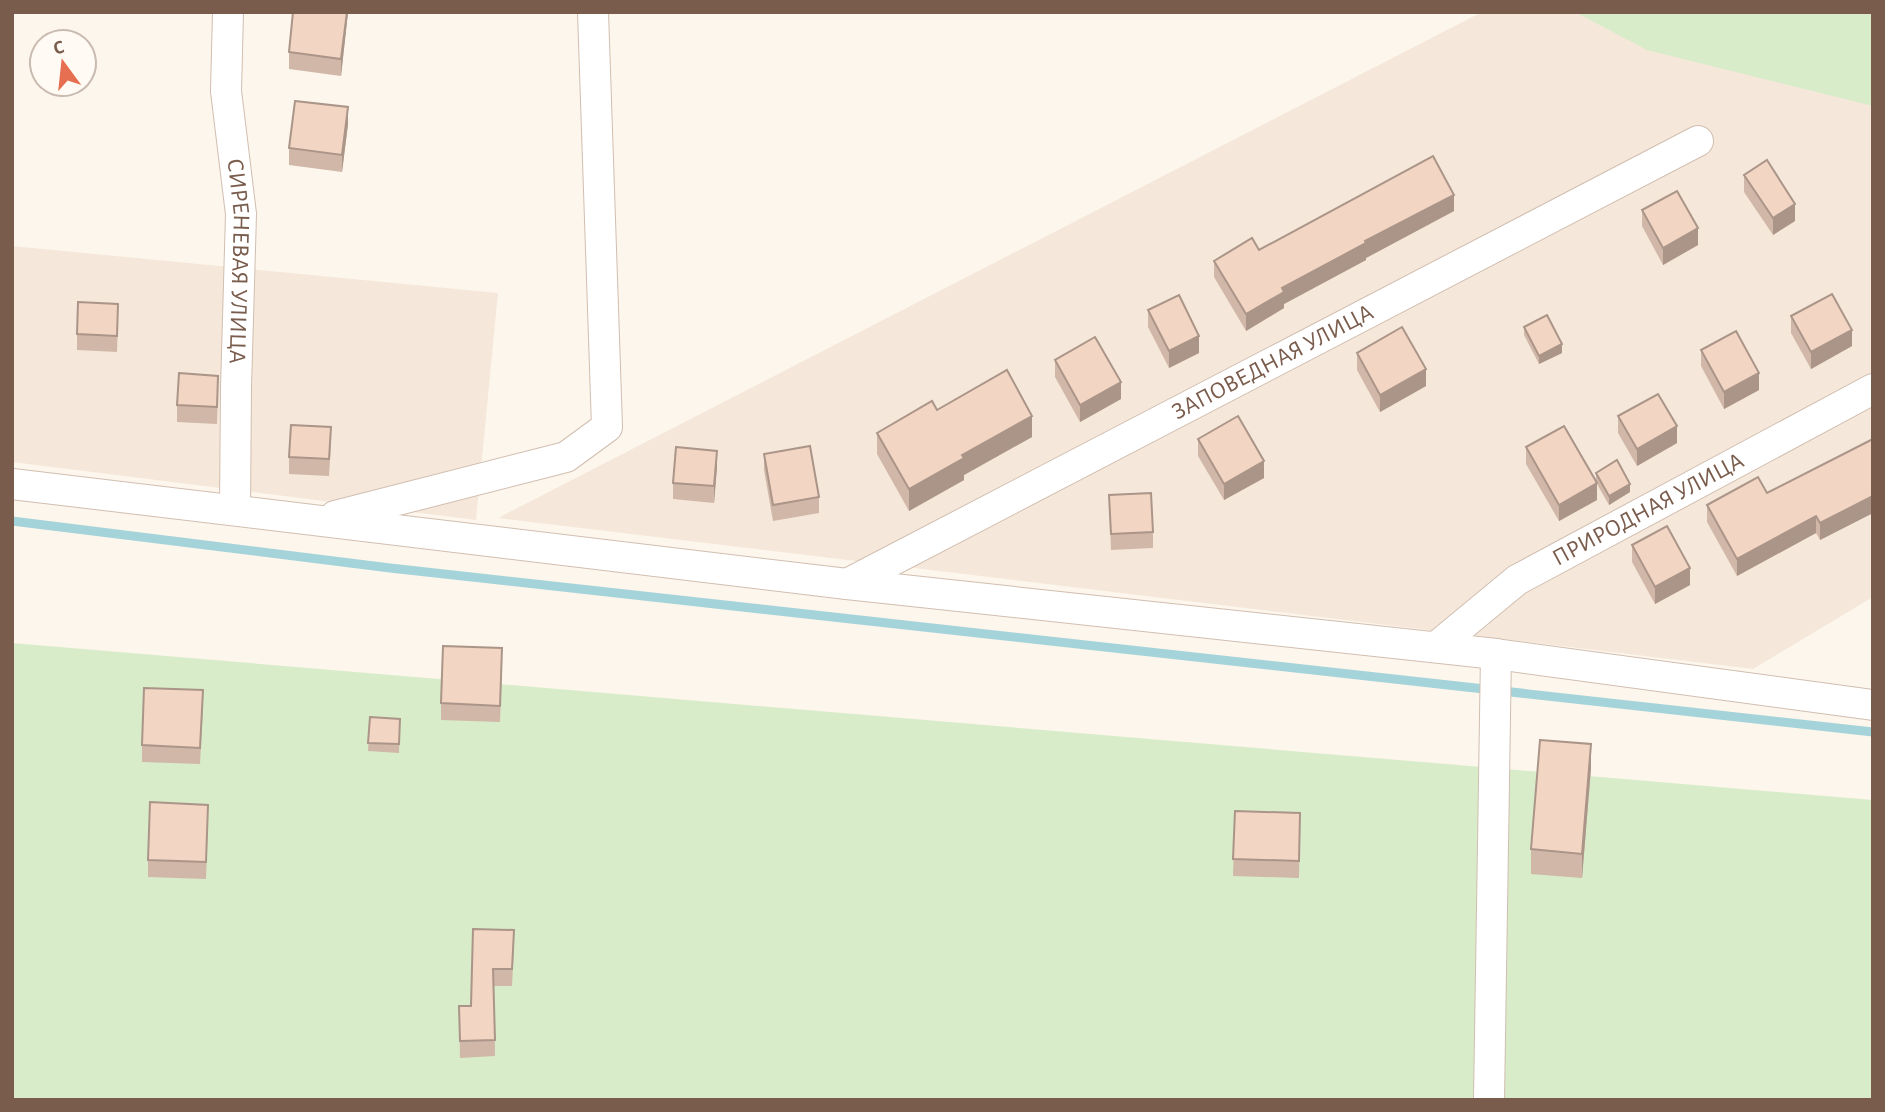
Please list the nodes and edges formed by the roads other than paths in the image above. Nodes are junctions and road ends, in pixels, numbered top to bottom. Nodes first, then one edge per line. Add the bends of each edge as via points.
1 (228, 12) edge
2 (593, 12) edge
3 (1698, 141) dead end
4 (1873, 389) edge
5 (12, 484) edge
6 (235, 510) junction
7 (317, 520) junction
8 (847, 584) junction
9 (1436, 648) junction
10 (1496, 678) junction
11 (1873, 705) edge
12 (1489, 1100) edge

1 - 6 street, СИРЕНЕВАЯ УЛИЦА via 226,91 242,214
2 - 7 street via 607,427 566,457
3 - 8 street, ЗАПОВЕДНАЯ УЛИЦА
4 - 9 street, ПРИРОДНАЯ УЛИЦА via 1517,580
5 - 6 street
6 - 7 street
7 - 8 street
8 - 9 street
9 - 10 street
10 - 11 street
10 - 12 street

